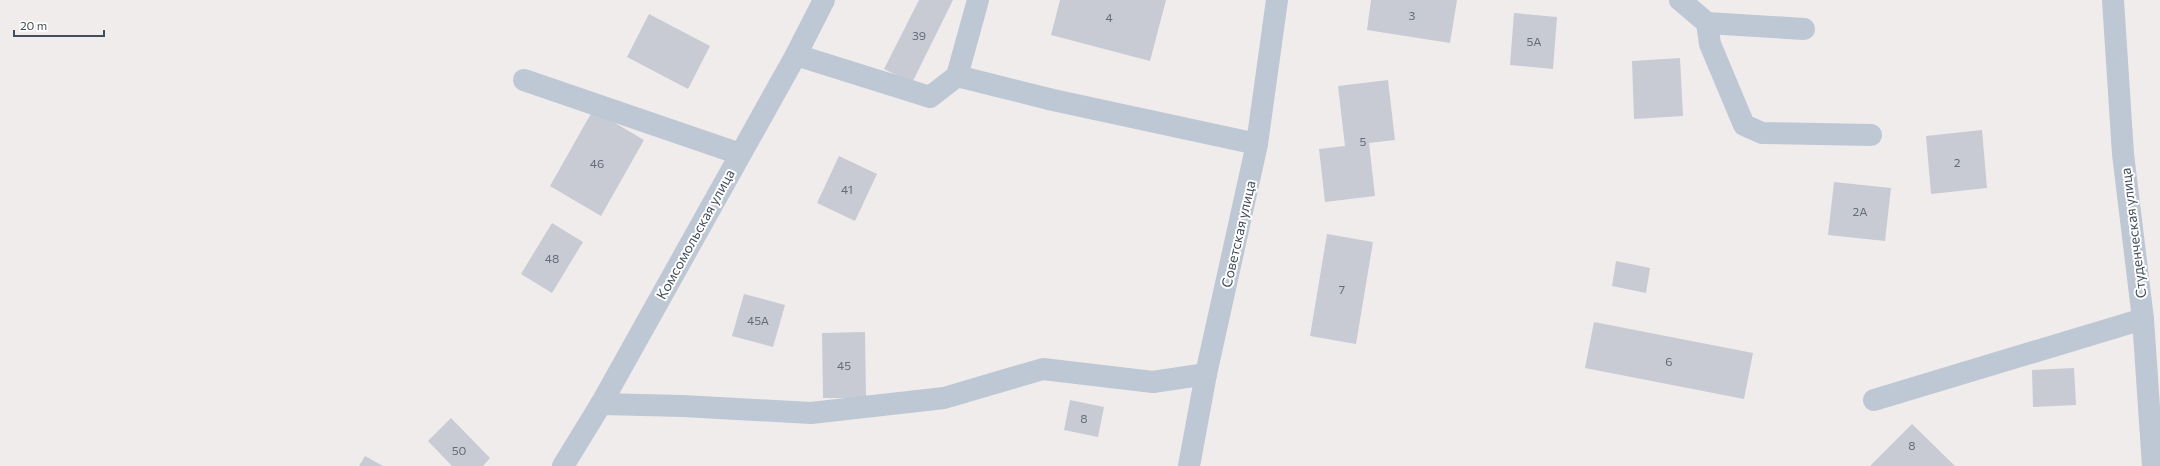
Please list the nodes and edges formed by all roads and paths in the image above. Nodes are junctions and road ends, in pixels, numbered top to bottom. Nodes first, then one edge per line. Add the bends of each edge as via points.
1 (824, 0) edge
2 (978, 0) edge
3 (1277, 0) edge
4 (1680, 0) edge
5 (2113, 0) edge
6 (1707, 23) junction
7 (1804, 28) dead end
8 (796, 55) junction
9 (957, 76) junction
10 (524, 80) dead end
11 (1871, 135) dead end
12 (1258, 144) junction
13 (740, 154) junction
14 (2142, 319) junction
15 (1206, 374) junction
16 (1874, 400) dead end
17 (601, 404) junction
18 (563, 466) edge
19 (1189, 466) edge
20 (2152, 466) edge

1 - 8 street, Комсомольская улица
2 - 9 street
3 - 12 street, Советская улица
4 - 6 street
5 - 14 street, Студенческая улица via 2123,154
6 - 7 street
6 - 11 street via 1710,44 1744,125 1762,133
8 - 9 street via 930,97
8 - 13 street, Комсомольская улица
9 - 12 street via 1052,100
10 - 13 street
12 - 15 street, Советская улица
13 - 17 street, Комсомольская улица
14 - 16 street
14 - 20 street, Студенческая улица
15 - 17 street via 1154,382 1043,369 944,398 812,413
15 - 19 street, Советская улица
17 - 18 street, Комсомольская улица

